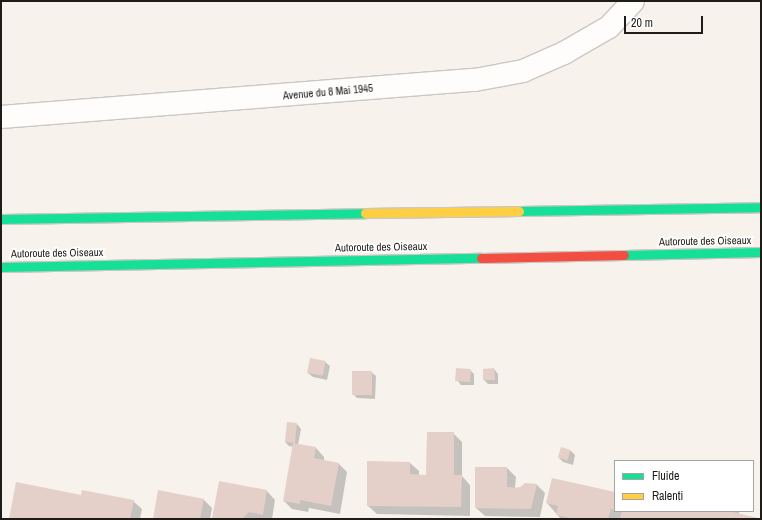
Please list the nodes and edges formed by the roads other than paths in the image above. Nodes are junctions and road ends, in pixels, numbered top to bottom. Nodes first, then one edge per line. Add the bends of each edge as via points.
1 (633, 1) edge
2 (1, 117) edge
3 (761, 207) edge
4 (2, 219) edge
5 (761, 252) edge
6 (1, 266) edge

1 - 2 street, Avenue du 8 Mai 1945 via 609,27 564,54 523,71 467,80
3 - 4 highway
5 - 6 highway, Autoroute des Oiseaux

